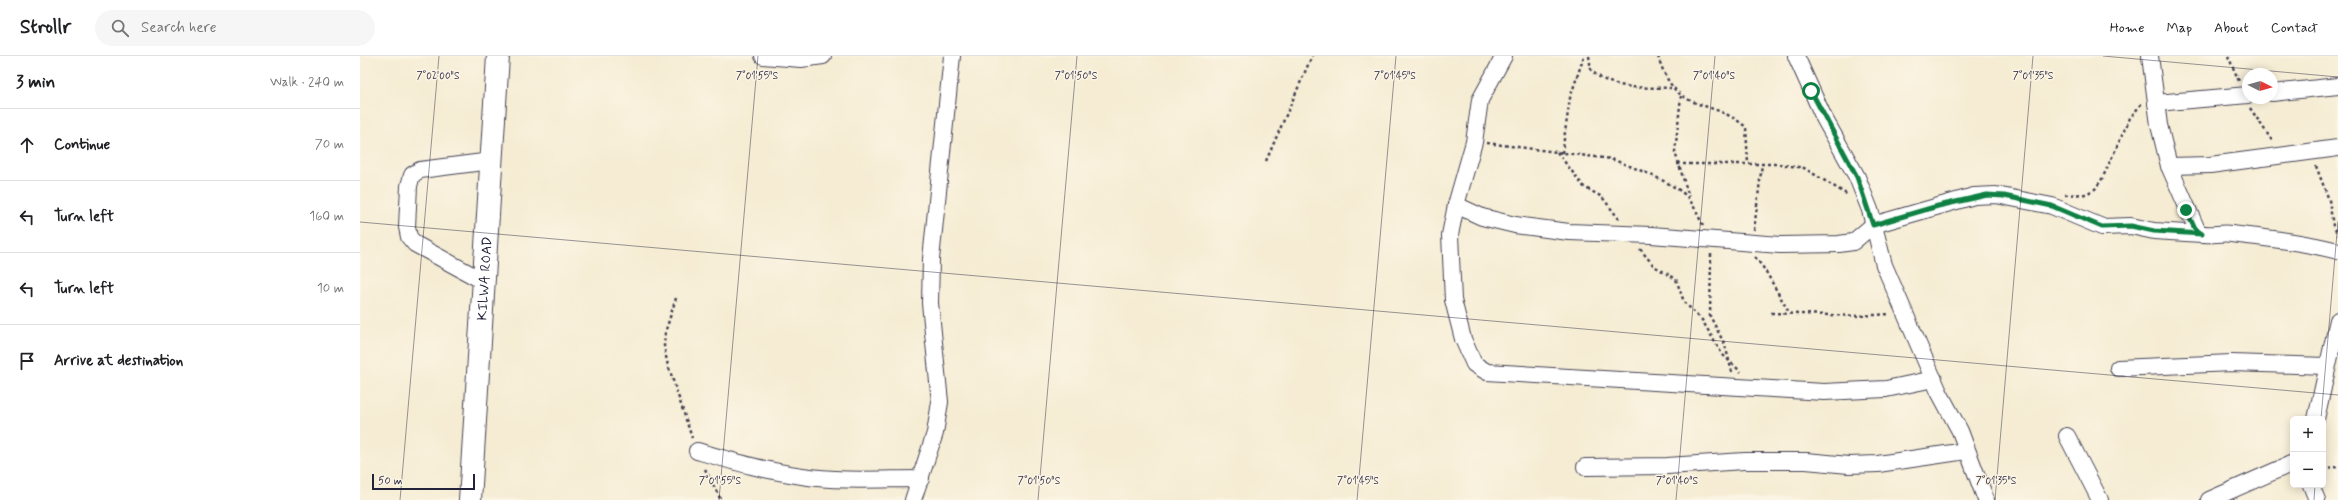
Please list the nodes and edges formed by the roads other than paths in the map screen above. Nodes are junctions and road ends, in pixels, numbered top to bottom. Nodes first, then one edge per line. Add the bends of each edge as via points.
1 (498, 56) edge
2 (763, 56) edge
3 (823, 56) edge
4 (952, 56) edge
5 (1504, 56) edge
6 (1796, 56) edge
7 (2150, 56) edge
8 (2338, 86) edge
9 (2278, 92) edge
10 (2155, 95) junction
11 (2242, 95) edge
12 (2338, 148) edge
13 (491, 162) junction
14 (2169, 166) junction
15 (1456, 205) junction
16 (1871, 217) junction
17 (2202, 234) junction
18 (2338, 251) edge
19 (483, 281) junction
20 (2338, 320) edge
21 (2327, 366) junction
22 (2118, 368) dead end
23 (1934, 380) junction
24 (2317, 416) edge
25 (2067, 436) dead end
26 (698, 451) road end
27 (1966, 451) junction
28 (2290, 464) edge
29 (1585, 467) dead end
30 (921, 479) junction
31 (2312, 488) edge
32 (470, 500) edge
33 (913, 500) edge
34 (1986, 500) edge
35 (2100, 500) edge
36 (2210, 500) edge
37 (2317, 500) edge

1 - 13 highway, KILWA ROAD
2 - 3 street via 801,59
4 - 30 street via 931,259 930,303 940,402 939,418
5 - 15 street via 1480,100 1474,142
6 - 16 street via 1824,118 1857,177
7 - 10 street
8 - 9 street
10 - 11 street
10 - 14 street
12 - 14 street via 2210,165
13 - 19 highway, KILWA ROAD
13 - 19 street via 420,170 412,176 409,186 409,237 421,248
14 - 17 street via 2194,226
15 - 16 street via 1482,217 1515,225 1569,232 1780,245 1848,243 1860,238
15 - 23 street via 1451,223 1450,247 1453,300 1470,359 1478,368 1487,372 1824,392 1886,389
16 - 17 street via 1987,195 2052,206 2102,227 2131,226 2154,231
16 - 23 street via 1884,265
17 - 18 street via 2227,233 2290,240
19 - 32 highway, KILWA ROAD
20 - 21 street
21 - 22 street via 2232,363
21 - 24 street
23 - 27 street via 1960,431
25 - 35 street
26 - 30 street via 745,465 802,476 830,479
27 - 29 street via 1878,464 1744,461 1667,466
27 - 34 street
28 - 36 street
30 - 33 street
31 - 37 street

